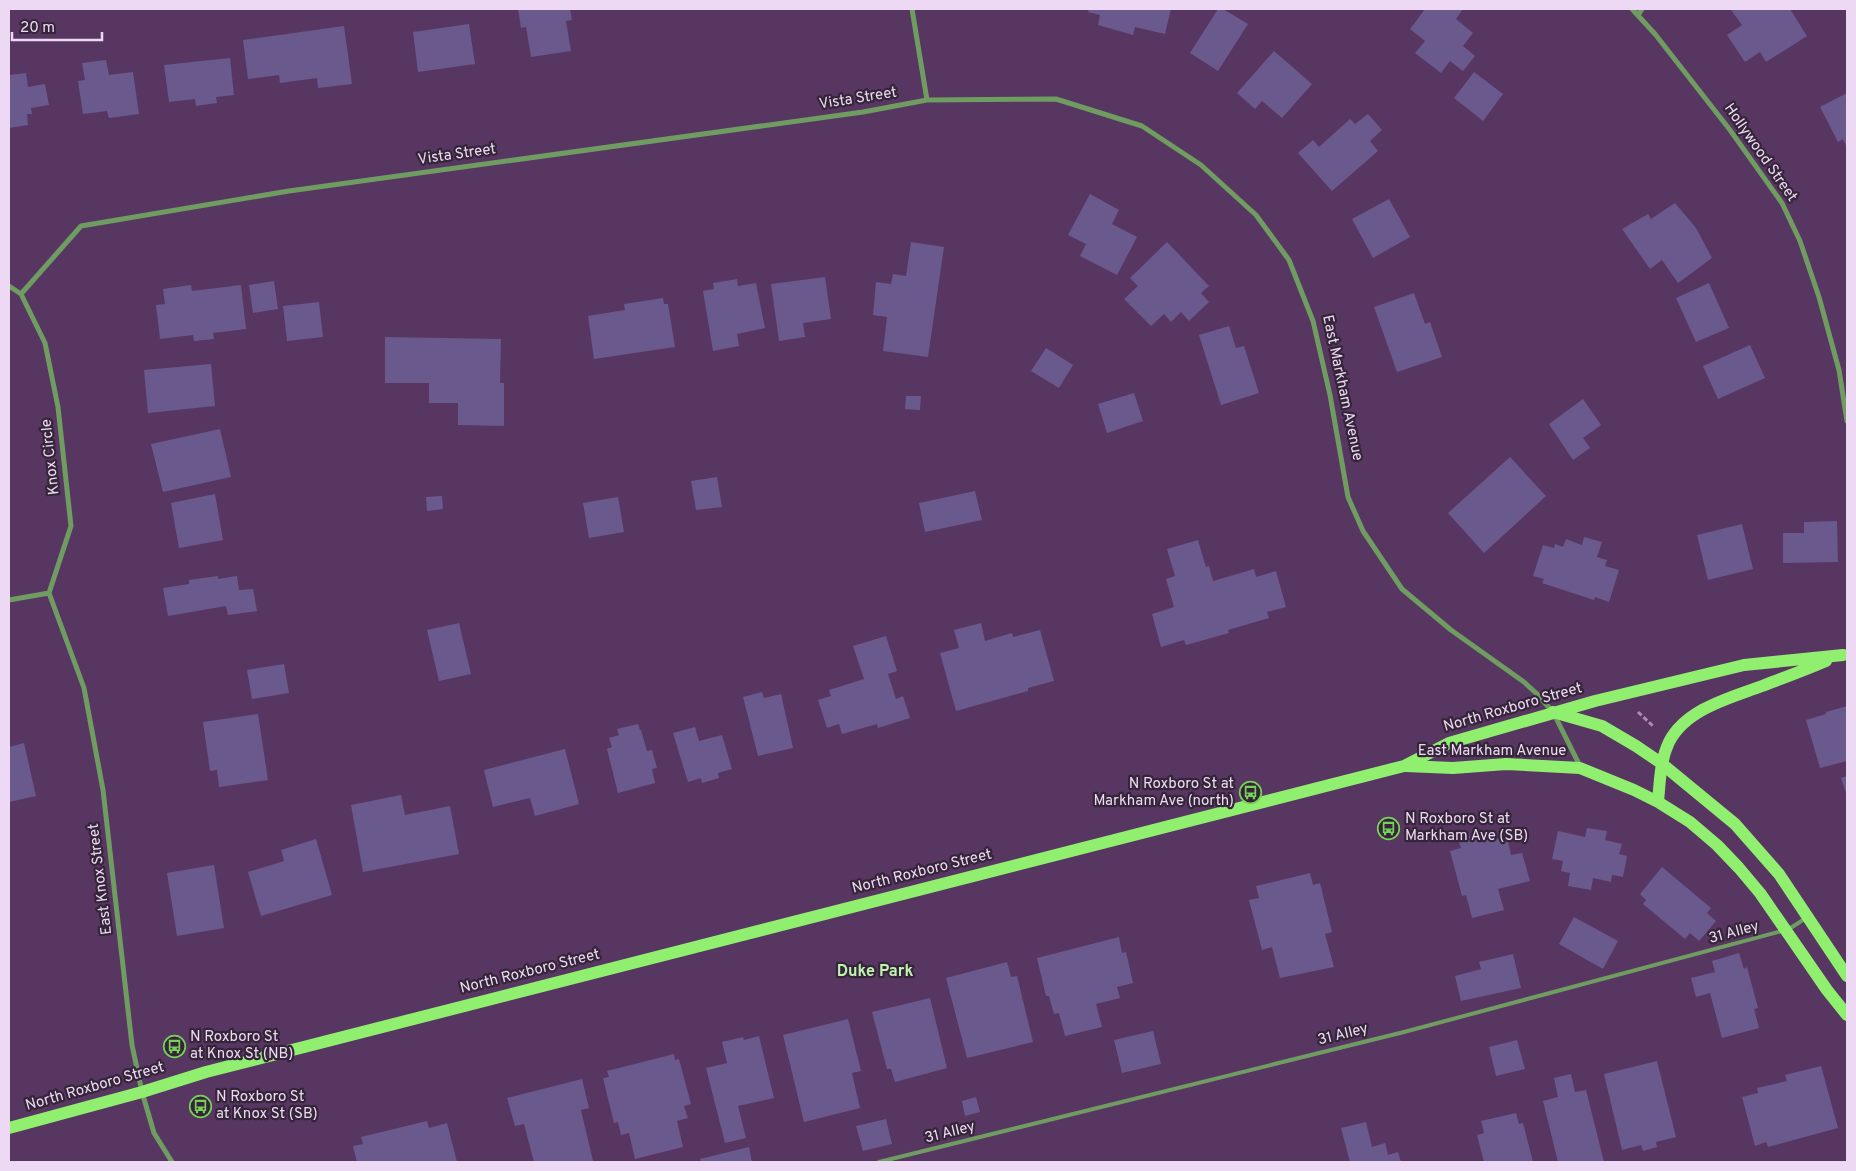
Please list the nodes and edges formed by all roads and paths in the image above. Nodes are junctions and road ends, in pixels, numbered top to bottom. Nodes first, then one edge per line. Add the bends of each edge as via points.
1 (912, 9) edge
2 (1632, 9) edge
3 (1642, 9) edge
4 (1638, 15) junction
5 (927, 100) junction
6 (9, 286) edge
7 (21, 294) junction
8 (1847, 421) edge
9 (49, 593) junction
10 (9, 600) edge
11 (1845, 654) edge
12 (1633, 705) dead end
13 (1553, 712) junction
14 (1658, 731) dead end
15 (1661, 764) junction
16 (1404, 766) junction
17 (1580, 768) junction
18 (1658, 802) junction
19 (1808, 917) junction
20 (1785, 931) junction
21 (1847, 976) edge
22 (1847, 1015) edge
23 (142, 1092) junction
24 (9, 1128) edge
25 (172, 1162) edge
26 (879, 1162) edge

1 - 5 street
2 - 4 street, Hollywood Street
3 - 4 street
4 - 8 street, Hollywood Street via 1730,130 1782,203 1819,297
5 - 7 street, Vista Street via 863,112 289,192 81,226
5 - 13 street, East Markham Avenue via 1056,99 1142,126 1201,165 1256,216 1289,260 1313,321 1348,497 1363,531 1402,588 1452,630 1524,682
6 - 7 street
7 - 9 street, Knox Circle via 45,343 58,407 71,526
9 - 10 street
9 - 23 street, East Knox Street via 86,697 103,790 132,1045
11 - 13 main road, North Roxboro Street via 1744,665
11 - 15 main road, North Roxboro Street via 1728,699 1691,717 1670,741
12 - 14 path
13 - 15 main road via 1602,726
13 - 16 main road, North Roxboro Street via 1449,743
13 - 17 street, East Markham Avenue
15 - 18 main road, North Roxboro Street
15 - 19 main road via 1735,824 1779,874
16 - 17 main road, East Markham Avenue via 1454,768 1506,764
16 - 23 main road, North Roxboro Street via 216,1069
17 - 18 main road, East Markham Avenue
18 - 20 main road, East Markham Avenue via 1690,822 1717,845 1760,893
19 - 20 lane, 31 Alley
19 - 21 main road
20 - 22 main road, East Markham Avenue
20 - 26 lane, 31 Alley via 1395,1034
23 - 24 main road, North Roxboro Street
23 - 25 street, East Knox Street via 154,1133

